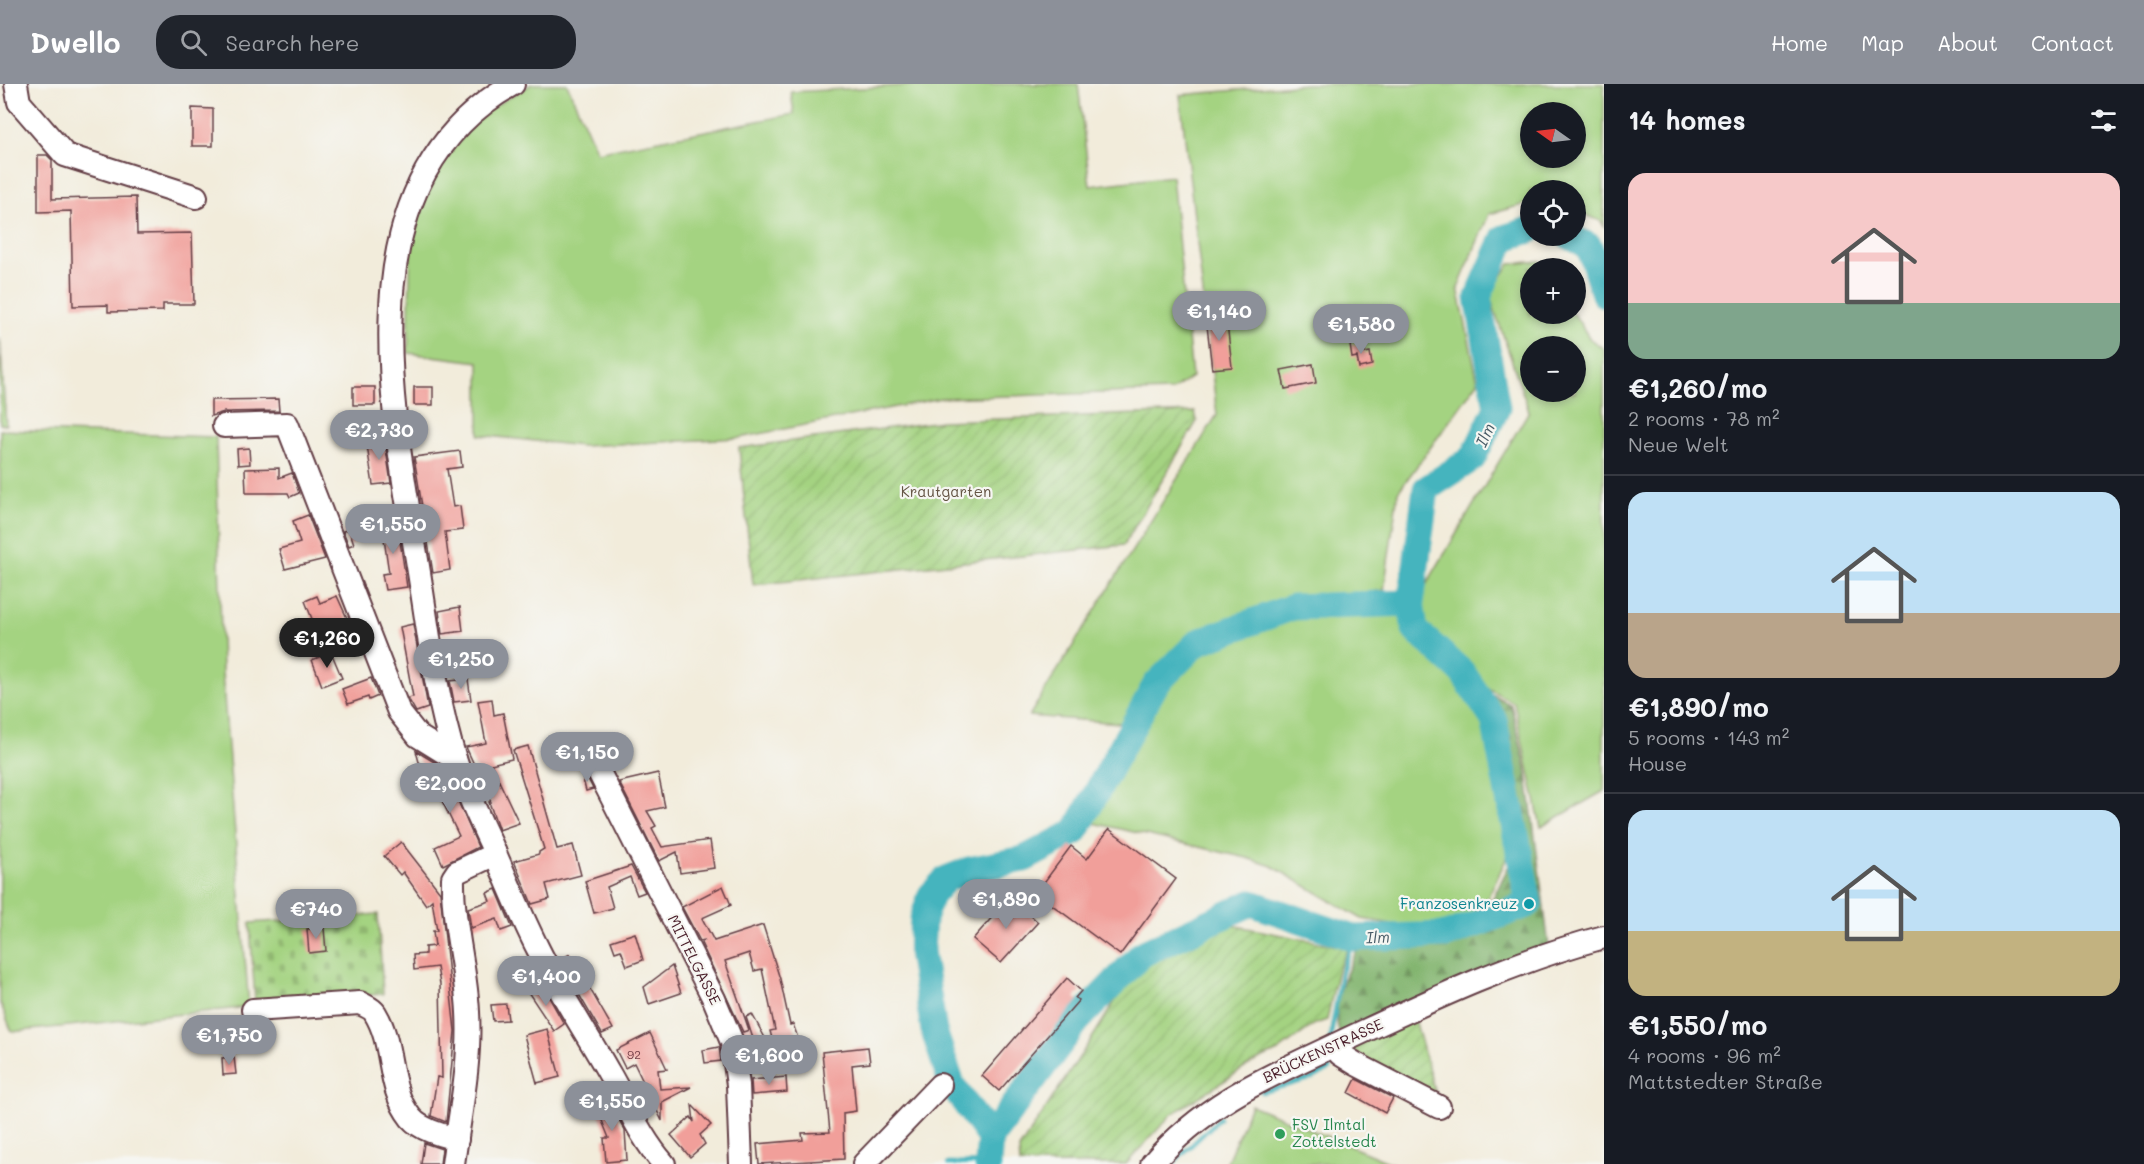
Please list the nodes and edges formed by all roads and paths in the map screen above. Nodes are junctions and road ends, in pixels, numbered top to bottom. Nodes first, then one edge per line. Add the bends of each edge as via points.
1 (16, 84) edge
2 (513, 84) edge
3 (196, 197) dead end
4 (224, 426) dead end
5 (455, 759) junction
6 (598, 770) dead end
7 (495, 854) junction
8 (1604, 937) edge
9 (253, 1010) dead end
10 (1329, 1049) junction
11 (940, 1085) dead end
12 (1439, 1107) dead end
13 (457, 1139) junction
14 (652, 1158) edge
15 (880, 1160) edge
16 (453, 1164) edge
17 (741, 1164) edge
18 (1152, 1164) edge

1 - 3 street via 19,102 65,156
2 - 5 street via 466,116 425,169 408,208 396,253 391,298 396,429 440,697
4 - 5 street via 287,424 399,712 418,736
5 - 7 street
6 - 17 street, MITTELGASSE via 732,1042
7 - 13 street via 457,872 453,878 469,1033
7 - 14 street via 539,951 610,1073
8 - 10 street, BRÜCKENSTRASSE via 1513,966
9 - 13 street via 360,1003 374,1011 383,1033 390,1073 411,1119 435,1133
10 - 12 street
10 - 18 street, BRÜCKENSTRASSE via 1228,1098 1196,1120
11 - 15 street
13 - 16 street

